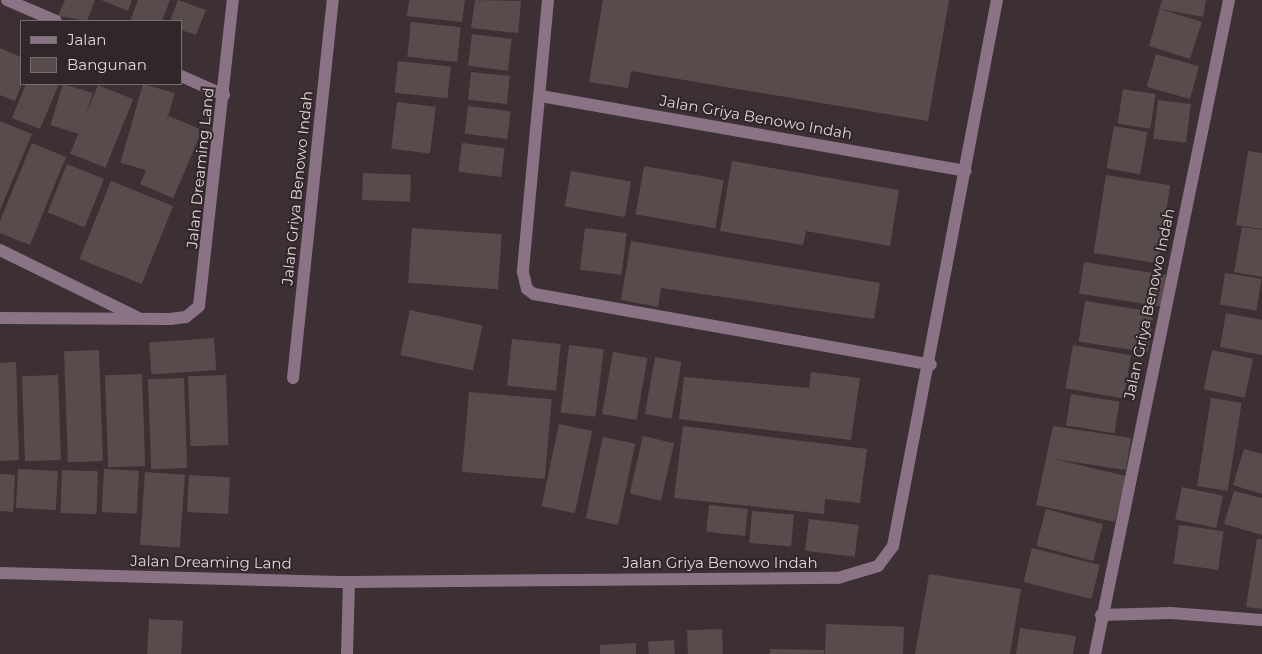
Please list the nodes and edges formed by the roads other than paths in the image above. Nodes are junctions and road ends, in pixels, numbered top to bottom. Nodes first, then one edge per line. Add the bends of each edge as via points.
1 (7, 0) edge
2 (234, 0) edge
3 (333, 0) edge
4 (548, 0) edge
5 (997, 0) edge
6 (1229, 0) edge
7 (54, 20) edge
8 (182, 76) edge
9 (224, 94) junction
10 (541, 96) junction
11 (965, 171) junction
12 (0, 250) edge
13 (0, 318) edge
14 (141, 318) junction
15 (931, 365) junction
16 (293, 378) dead end
17 (0, 573) edge
18 (349, 582) junction
19 (1101, 615) junction
20 (1262, 620) edge
21 (347, 654) edge
22 (1095, 654) edge

1 - 7 street
2 - 9 street, Jalan Dreaming Land
3 - 16 street, Jalan Griya Benowo Indah
4 - 10 street
5 - 11 street, Jalan Griya Benowo Indah
6 - 19 street, Jalan Griya Benowo Indah
8 - 9 street
9 - 14 street, Jalan Dreaming Land via 199,306 186,317
10 - 11 street, Jalan Griya Benowo Indah
10 - 15 street via 523,272 534,294
11 - 15 street, Jalan Griya Benowo Indah
12 - 14 street, Jalan Dreaming Land
13 - 14 street, Jalan Dreaming Land
15 - 18 street, Jalan Griya Benowo Indah via 893,546 878,566 860,575
17 - 18 street, Jalan Dreaming Land
18 - 21 street
19 - 20 street via 1171,613
19 - 22 street, Jalan Griya Benowo Indah

